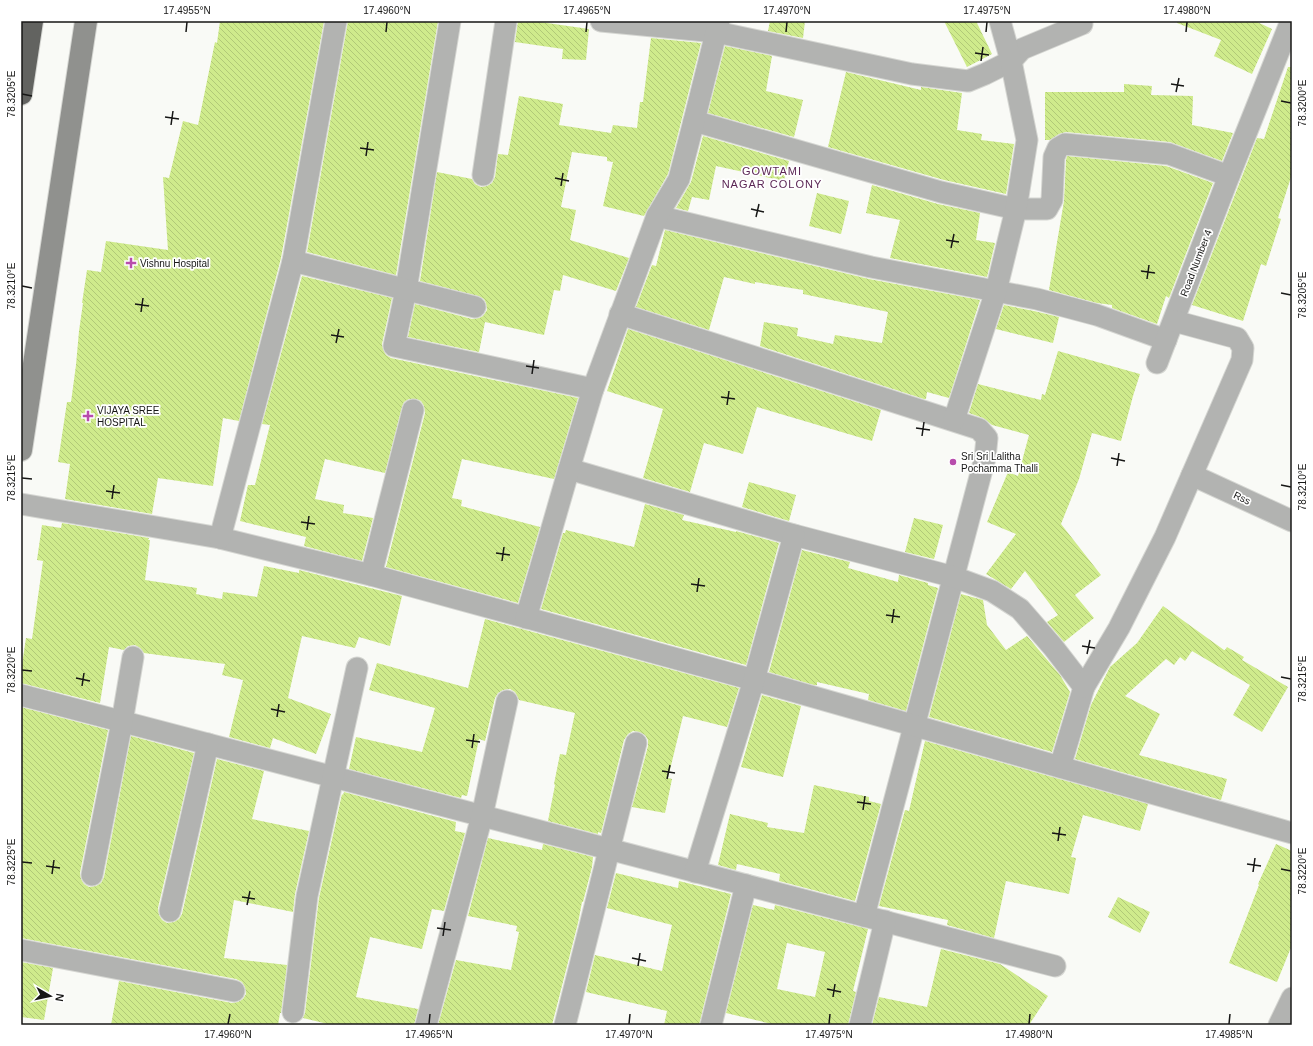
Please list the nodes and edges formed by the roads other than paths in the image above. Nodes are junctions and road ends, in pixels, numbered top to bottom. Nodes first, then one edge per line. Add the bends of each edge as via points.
1 (32, 21) edge
2 (86, 21) edge
3 (336, 21) edge
4 (450, 21) edge
5 (506, 21) edge
6 (601, 21) edge
7 (1000, 21) edge
8 (1290, 21) edge
9 (1082, 24) dead end
10 (717, 27) edge
11 (1011, 61) junction
12 (21, 94) edge
13 (694, 121) junction
14 (483, 175) dead end
15 (1229, 176) junction
16 (1016, 209) junction
17 (657, 216) junction
18 (293, 261) junction
19 (406, 290) junction
20 (996, 291) junction
21 (475, 307) dead end
22 (620, 314) junction
23 (1174, 320) junction
24 (1166, 340) junction
25 (1157, 363) dead end
26 (593, 389) junction
27 (413, 410) dead end
28 (954, 420) junction
29 (21, 450) edge
30 (569, 468) junction
31 (1192, 475) junction
32 (21, 504) edge
33 (1292, 521) edge
34 (794, 534) junction
35 (220, 538) junction
36 (371, 575) junction
37 (954, 577) junction
38 (526, 618) junction
39 (133, 658) dead end
40 (357, 668) dead end
41 (754, 680) junction
42 (1084, 687) junction
43 (21, 695) edge
44 (507, 701) dead end
45 (122, 722) junction
46 (914, 726) junction
47 (636, 743) dead end
48 (208, 744) junction
49 (1060, 767) junction
50 (332, 777) junction
51 (482, 816) junction
52 (1292, 833) edge
53 (609, 849) junction
54 (695, 872) junction
55 (92, 875) dead end
56 (746, 885) junction
57 (170, 911) dead end
58 (864, 916) junction
59 (885, 921) junction
60 (21, 950) edge
61 (1055, 966) dead end
62 (234, 991) dead end
63 (1292, 998) edge
64 (293, 1012) dead end
65 (426, 1025) edge
66 (565, 1025) edge
67 (711, 1025) edge
68 (860, 1025) edge
69 (1279, 1025) edge

1 - 12 highway
2 - 29 street
3 - 18 street
4 - 19 street
5 - 14 street
6 - 10 street
7 - 11 street
8 - 15 street, Road Number 4
9 - 11 street via 1022,49
10 - 11 street via 912,74 968,81
10 - 13 street
11 - 16 street via 1027,140
13 - 16 street via 941,192
13 - 17 street via 679,179
15 - 16 street via 1169,154 1065,144 1058,148 1054,156 1052,200 1047,209
15 - 23 street, Road Number 4
16 - 20 street
17 - 20 street via 870,267
17 - 22 street
18 - 19 street
18 - 35 street
19 - 21 street
19 - 26 street via 394,346
20 - 24 street via 1097,315
20 - 28 street
22 - 26 street
22 - 28 street
23 - 24 street, Road Number 4
23 - 31 street via 1237,338 1243,348 1242,360
24 - 25 street, Road Number 4
26 - 30 street
27 - 36 street
28 - 37 street via 979,429 987,438 985,458
30 - 34 street
30 - 38 street
31 - 33 street, Rss
31 - 42 street via 1165,537 1119,628
32 - 35 street
34 - 37 street
34 - 41 street
35 - 36 street
36 - 38 street
37 - 42 street via 992,591 1020,609
37 - 46 street
38 - 41 street
39 - 45 street
40 - 50 street
41 - 46 street
41 - 54 street
42 - 49 street
43 - 45 street
44 - 51 street
45 - 48 street
45 - 55 street
46 - 49 street
46 - 58 street
47 - 53 street
48 - 50 street
48 - 57 street
49 - 52 street
50 - 51 street
50 - 64 street via 307,896
51 - 53 street
51 - 65 street
53 - 54 street
53 - 66 street
54 - 56 street
56 - 58 street
56 - 67 street
58 - 59 street
59 - 61 street
59 - 68 street
60 - 62 street
63 - 69 street

